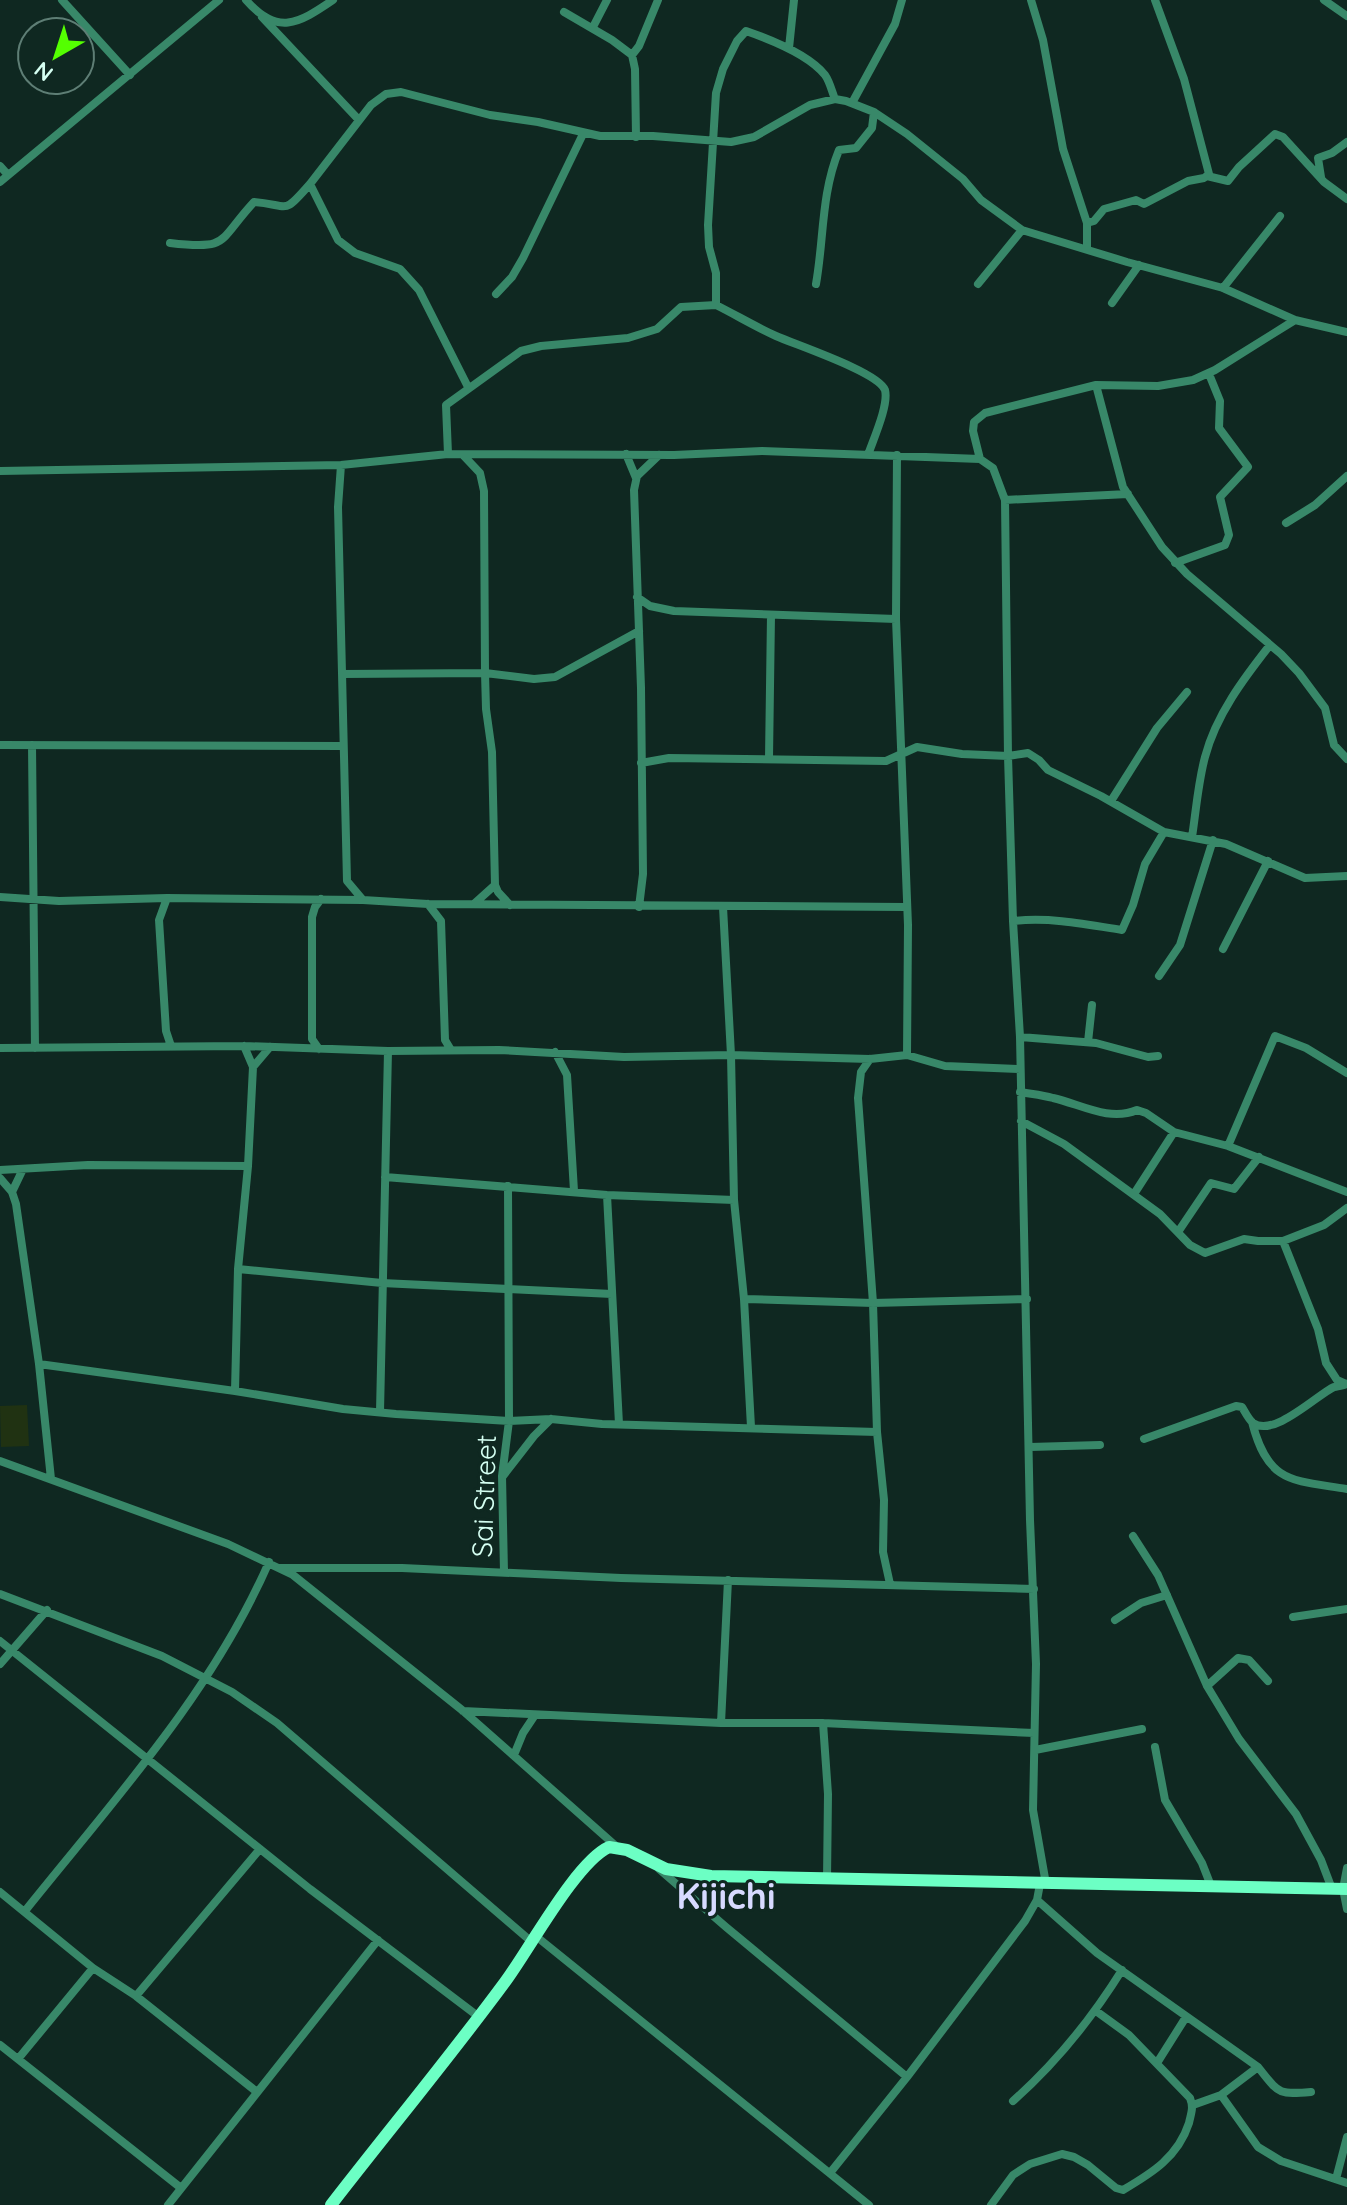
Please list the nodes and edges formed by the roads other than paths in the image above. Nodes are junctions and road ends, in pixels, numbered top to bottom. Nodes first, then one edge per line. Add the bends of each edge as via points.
1 (62, 0) edge
2 (219, 0) edge
3 (246, 0) edge
4 (333, 0) edge
5 (607, 0) edge
6 (658, 0) edge
7 (794, 0) edge
8 (902, 0) edge
9 (1031, 0) edge
10 (1155, 0) edge
11 (1324, 0) edge
12 (564, 12) dead end
13 (1347, 16) edge
14 (262, 17) junction
15 (593, 27) junction
16 (789, 48) junction
17 (632, 55) junction
18 (130, 75) junction
19 (835, 99) junction
20 (852, 103) junction
21 (874, 112) junction
22 (358, 119) junction
23 (583, 134) junction
24 (636, 137) junction
25 (714, 141) junction
26 (1347, 142) edge
27 (0, 166) edge
28 (8, 175) junction
29 (1207, 176) junction
30 (1320, 177) junction
31 (0, 182) edge
32 (310, 184) junction
33 (1347, 199) edge
34 (1280, 216) dead end
35 (1087, 223) junction
36 (1022, 230) junction
37 (170, 243) dead end
38 (1087, 248) junction
39 (1139, 265) junction
40 (816, 284) dead end
41 (978, 284) dead end
42 (1223, 288) junction
43 (496, 294) dead end
44 (1112, 303) dead end
45 (716, 305) junction
46 (1295, 320) junction
47 (1347, 332) edge
48 (1209, 374) junction
49 (1096, 385) junction
50 (468, 387) junction
51 (448, 454) junction
52 (626, 454) junction
53 (661, 454) junction
54 (462, 455) junction
55 (868, 455) junction
56 (897, 455) junction
57 (980, 459) junction
58 (341, 465) junction
59 (0, 471) edge
60 (1347, 476) edge
61 (636, 478) junction
62 (1128, 494) junction
63 (1005, 500) junction
64 (1286, 523) dead end
65 (1175, 563) junction
66 (637, 597) junction
67 (771, 615) junction
68 (896, 619) junction
69 (639, 631) junction
70 (1270, 645) junction
71 (485, 673) junction
72 (342, 674) junction
73 (1187, 692) dead end
74 (0, 745) edge
75 (32, 745) junction
76 (343, 746) junction
77 (901, 755) junction
78 (1008, 756) junction
79 (769, 758) junction
80 (1347, 759) edge
81 (641, 763) junction
82 (1111, 801) junction
83 (1164, 832) junction
84 (1192, 837) junction
85 (1213, 840) junction
86 (1268, 861) junction
87 (1347, 876) edge
88 (347, 881) junction
89 (495, 885) junction
90 (0, 897) edge
91 (34, 898) junction
92 (167, 898) junction
93 (321, 899) junction
94 (333, 899) junction
95 (363, 900) junction
96 (428, 904) junction
97 (454, 905) junction
98 (472, 905) junction
99 (510, 905) junction
100 (639, 907) junction
101 (723, 907) junction
102 (906, 907) junction
103 (441, 921) junction
104 (1013, 921) junction
105 (1223, 949) dead end
106 (1159, 976) dead end
107 (1092, 1005) dead end
108 (1020, 1037) junction
109 (1088, 1042) junction
110 (171, 1046) junction
111 (244, 1046) junction
112 (270, 1047) junction
113 (0, 1048) edge
114 (35, 1048) junction
115 (319, 1049) junction
116 (451, 1050) junction
117 (388, 1051) junction
118 (555, 1052) junction
119 (731, 1055) junction
120 (907, 1055) junction
121 (1158, 1056) dead end
122 (870, 1059) junction
123 (253, 1067) junction
124 (1020, 1069) junction
125 (1347, 1073) edge
126 (1020, 1092) junction
127 (1021, 1121) junction
128 (1174, 1132) junction
129 (1228, 1146) junction
130 (1259, 1157) junction
131 (248, 1166) junction
132 (23, 1169) junction
133 (0, 1170) edge
134 (385, 1177) junction
135 (0, 1178) edge
136 (508, 1186) junction
137 (574, 1191) junction
138 (12, 1192) junction
139 (1347, 1192) edge
140 (1134, 1194) junction
141 (607, 1195) junction
142 (734, 1200) junction
143 (1347, 1208) edge
144 (1178, 1232) junction
145 (1283, 1241) junction
146 (238, 1269) junction
147 (382, 1283) junction
148 (507, 1290) junction
149 (612, 1294) junction
150 (744, 1299) junction
151 (1027, 1299) junction
152 (873, 1303) junction
153 (39, 1364) junction
154 (1347, 1384) edge
155 (235, 1391) junction
156 (380, 1412) junction
157 (551, 1419) junction
158 (509, 1421) junction
159 (1252, 1422) junction
160 (619, 1424) junction
161 (751, 1427) junction
162 (877, 1432) junction
163 (1144, 1439) dead end
164 (1100, 1445) dead end
165 (1030, 1447) junction
166 (0, 1461) edge
167 (502, 1476) junction
168 (51, 1479) junction
169 (1347, 1489) edge
170 (1133, 1536) dead end
171 (269, 1562) junction
172 (279, 1568) junction
173 (504, 1572) junction
174 (728, 1580) junction
175 (890, 1584) junction
176 (1034, 1589) junction
177 (0, 1594) edge
178 (1167, 1595) junction
179 (1347, 1609) edge
180 (47, 1610) junction
181 (1293, 1617) dead end
182 (1115, 1620) dead end
183 (0, 1641) edge
184 (12, 1650) junction
185 (0, 1664) edge
186 (205, 1677) junction
187 (1268, 1681) dead end
188 (1207, 1686) junction
189 (462, 1710) junction
190 (535, 1715) junction
191 (721, 1723) junction
192 (823, 1723) junction
193 (1142, 1729) dead end
194 (1034, 1733) junction
195 (1155, 1747) dead end
196 (1035, 1750) junction
197 (514, 1755) junction
198 (147, 1759) junction
199 (617, 1847) junction
200 (260, 1849) junction
201 (656, 1865) junction
202 (1347, 1868) edge
203 (827, 1879) junction
204 (1043, 1884) junction
205 (1211, 1886) junction
206 (1341, 1889) edge
207 (0, 1892) edge
208 (1037, 1900) junction
209 (1347, 1909) edge
210 (25, 1911) junction
211 (378, 1940) junction
212 (535, 1940) junction
213 (93, 1968) junction
214 (1122, 1970) junction
215 (136, 1996) junction
216 (1096, 2011) junction
217 (479, 2017) junction
218 (1186, 2017) junction
219 (0, 2045) edge
220 (18, 2059) junction
221 (1157, 2063) junction
222 (1258, 2067) junction
223 (907, 2077) junction
224 (257, 2092) junction
225 (1311, 2092) dead end
226 (1221, 2095) junction
227 (1013, 2101) dead end
228 (1193, 2105) junction
229 (1347, 2137) edge
230 (830, 2173) junction
231 (1336, 2179) junction
232 (1347, 2183) edge
233 (181, 2188) junction
234 (168, 2205) edge
235 (331, 2205) edge
236 (869, 2205) edge
237 (991, 2205) edge

1 - 18 street
2 - 18 street
3 - 14 street
4 - 14 street via 294,21
5 - 15 street
6 - 17 street
7 - 16 street
8 - 20 street via 895,24
9 - 35 street via 1063,149
10 - 29 street via 1184,79
11 - 13 street
12 - 15 street
14 - 22 street
15 - 17 street
16 - 19 street via 824,75
16 - 25 street via 746,31 737,41 716,93
17 - 24 street
18 - 28 street
19 - 20 street
19 - 25 street via 796,111 745,140
20 - 21 street
21 - 36 street
21 - 40 street via 872,128 856,148 839,150 835,160
22 - 23 street via 382,96 401,92
22 - 32 street
23 - 24 street
23 - 43 street via 523,258
24 - 25 street
25 - 45 street via 708,225
26 - 30 street via 1318,158
27 - 28 street
28 - 31 street
29 - 30 street via 1228,181 1275,134
29 - 35 street via 1144,204 1136,200 1104,209
30 - 33 street
32 - 37 street via 287,207 254,202 213,246
32 - 50 street via 338,240 355,253 400,269 419,290
34 - 42 street
35 - 38 street
36 - 38 street
36 - 41 street
38 - 39 street
39 - 42 street
39 - 44 street
42 - 46 street
45 - 50 street via 681,307 657,329 628,338 521,351
45 - 55 street via 881,384 885,402
46 - 47 street
46 - 48 street
48 - 49 street via 1158,386
48 - 65 street via 1220,401 1219,428 1248,467 1220,497 1229,535 1225,545
49 - 57 street via 985,413 974,422 973,431
49 - 62 street
50 - 51 street via 446,405
51 - 54 street
51 - 58 street
52 - 53 street
52 - 54 street
52 - 61 street
53 - 55 street
53 - 61 street
54 - 71 street via 480,473 484,491
55 - 56 street
56 - 57 street
56 - 68 street
57 - 63 street via 993,468
58 - 59 street
58 - 72 street
60 - 64 street
61 - 66 street
62 - 63 street
62 - 65 street
63 - 78 street
65 - 70 street
66 - 67 street via 660,609
66 - 69 street
67 - 68 street
67 - 79 street
68 - 77 street
69 - 71 street via 555,677
69 - 81 street
70 - 80 street via 1320,700 1334,745
70 - 84 street via 1218,724 1205,757
71 - 72 street
71 - 89 street
72 - 76 street
73 - 82 street via 1157,728
74 - 75 street
75 - 76 street
75 - 91 street
76 - 88 street
77 - 78 street via 921,747
77 - 79 street via 870,762
77 - 102 street
78 - 82 street via 1028,753 1048,770
78 - 104 street
79 - 81 street
81 - 100 street
82 - 83 street
83 - 84 street
83 - 104 street via 1145,864 1122,930 1035,918
84 - 85 street
85 - 86 street
85 - 106 street via 1180,945
86 - 87 street via 1314,879
86 - 105 street
88 - 94 street
88 - 95 street
89 - 98 street
89 - 99 street
90 - 91 street
91 - 92 street
91 - 114 street
92 - 93 street
92 - 110 street via 159,920
93 - 94 street
93 - 115 street via 312,917 312,1039
94 - 95 street
95 - 96 street
96 - 97 street
96 - 103 street
97 - 98 street
97 - 103 street
98 - 99 street
99 - 100 street
100 - 101 street
101 - 102 street
101 - 119 street
102 - 120 street
103 - 116 street via 445,1040
104 - 108 street
107 - 109 street
108 - 109 street
108 - 124 street
109 - 121 street
110 - 111 street
110 - 114 street
111 - 112 street
111 - 123 street
112 - 115 street
112 - 123 street
113 - 114 street
115 - 117 street
116 - 117 street
116 - 118 street
117 - 134 street
118 - 119 street
118 - 137 street via 567,1075
119 - 122 street
119 - 142 street
120 - 122 street
120 - 124 street via 945,1066
122 - 152 street via 861,1072 858,1098
123 - 131 street
124 - 126 street
125 - 129 street via 1275,1036
126 - 127 street
126 - 128 street via 1102,1113 1137,1110
127 - 140 street via 1064,1144
127 - 151 street
128 - 129 street
128 - 140 street
129 - 130 street
130 - 139 street
130 - 144 street via 1234,1189 1211,1183
131 - 132 street
131 - 146 street
132 - 133 street
132 - 138 street
134 - 136 street
134 - 147 street
135 - 138 street
136 - 137 street
136 - 148 street, Sai Street
137 - 141 street
138 - 153 street
140 - 144 street
141 - 142 street
141 - 149 street
142 - 150 street
143 - 145 street via 1324,1225
144 - 145 street via 1205,1253 1244,1239
145 - 154 street via 1326,1363 1337,1380
146 - 147 street
146 - 155 street
147 - 148 street
147 - 156 street
148 - 149 street
148 - 158 street, Sai Street
149 - 160 street
150 - 152 street
150 - 161 street
151 - 152 street
151 - 165 street
152 - 162 street
153 - 155 street
153 - 168 street
154 - 159 street via 1333,1387 1287,1419
155 - 156 street
156 - 158 street
157 - 158 street
157 - 160 street
157 - 167 street
158 - 167 street, Sai Street
159 - 163 street via 1236,1406
159 - 169 street via 1259,1448 1280,1474
160 - 161 street
161 - 162 street
162 - 175 street via 883,1552
164 - 165 street
165 - 176 street
166 - 168 street
167 - 173 street, Sai Street
168 - 171 street
170 - 178 street
171 - 172 street
171 - 186 street
172 - 173 street
172 - 189 street
173 - 174 street
174 - 175 street
174 - 191 street
175 - 176 street
176 - 194 street
177 - 180 street
178 - 182 street via 1141,1603
178 - 188 street
179 - 181 street
180 - 184 street
180 - 186 street
183 - 184 street
184 - 185 street
184 - 198 street
186 - 198 street
186 - 212 street via 277,1723
187 - 188 street via 1249,1660 1238,1658
188 - 206 street
189 - 190 street
189 - 197 street
190 - 191 street
190 - 197 street
191 - 192 street
192 - 194 street
192 - 203 street
193 - 196 street
194 - 196 street
195 - 205 street via 1165,1800
196 - 204 street via 1033,1810
197 - 199 street
198 - 200 street
198 - 210 street
199 - 201 street
199 - 212 street via 591,1859
200 - 211 street
200 - 215 street
201 - 203 street via 711,1876
201 - 223 street
202 - 206 street
203 - 204 street
204 - 205 street
204 - 208 street
205 - 206 street
206 - 209 street
207 - 210 street
208 - 214 street
208 - 223 street
210 - 213 street
211 - 217 street
211 - 224 street
212 - 217 street
212 - 230 street
213 - 215 street
213 - 220 street
214 - 216 street
214 - 218 street
215 - 224 street
216 - 221 street
216 - 227 street
217 - 235 street
218 - 221 street
218 - 222 street
219 - 220 street
220 - 233 street
221 - 228 street
222 - 225 street via 1284,2094
222 - 226 street
223 - 230 street
224 - 233 street
226 - 228 street
226 - 231 street via 1258,2147 1281,2161
228 - 237 street via 1177,2150 1126,2189 1062,2154 1013,2175
229 - 231 street
230 - 236 street
231 - 232 street
233 - 234 street

